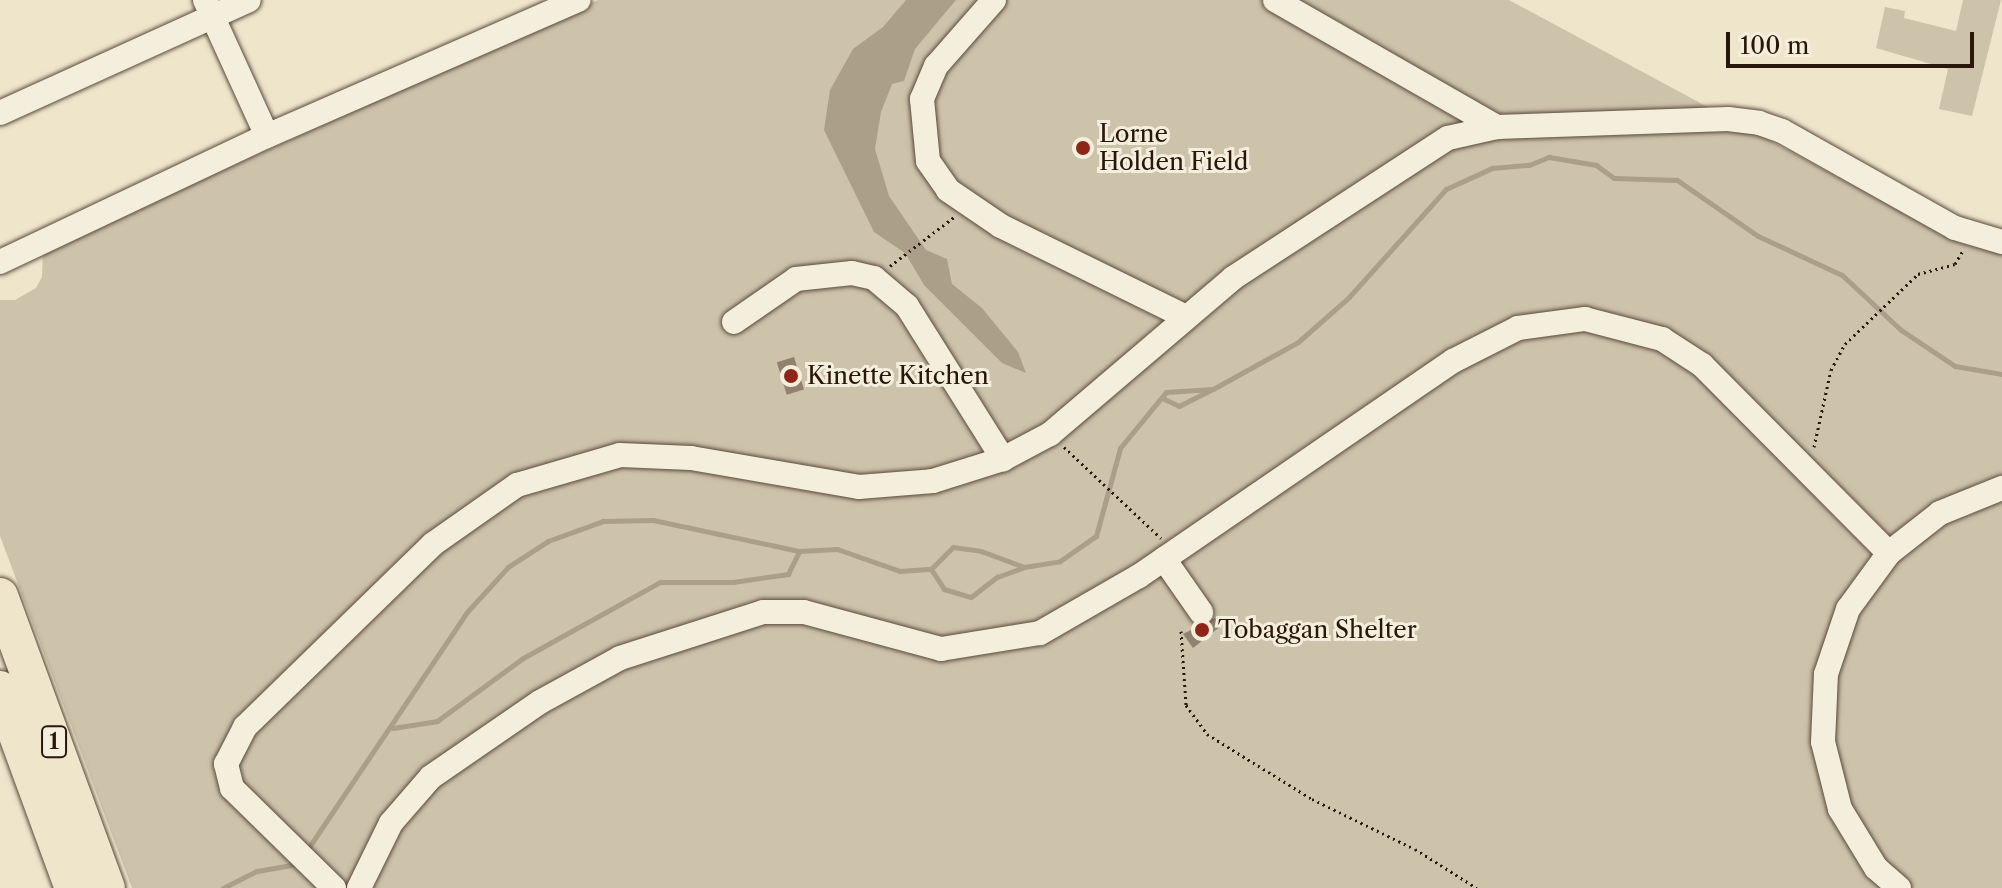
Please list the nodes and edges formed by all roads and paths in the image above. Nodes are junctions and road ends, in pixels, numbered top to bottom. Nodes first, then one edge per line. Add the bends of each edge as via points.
1 (249, 0) edge
2 (579, 0) edge
3 (994, 0) edge
4 (1275, 0) edge
5 (209, 8) edge
6 (1453, 103) junction
7 (0, 113) edge
8 (1497, 127) junction
9 (267, 136) junction
10 (1448, 138) junction
11 (1964, 231) junction
12 (935, 232) dead end
13 (2002, 242) edge
14 (0, 262) edge
15 (892, 264) dead end
16 (1184, 316) junction
17 (734, 322) dead end
18 (1050, 434) junction
19 (1003, 459) junction
20 (1805, 469) junction
21 (2002, 488) edge
22 (1889, 553) junction
23 (1170, 555) junction
24 (0, 596) edge
25 (1201, 612) dead end
26 (1181, 631) dead end
27 (4, 701) edge
28 (329, 881) edge
29 (73, 888) edge
30 (107, 888) edge
31 (359, 888) edge
32 (1477, 888) edge
33 (1899, 888) edge

1 - 5 street
2 - 9 street
3 - 16 street via 936,66 922,99 928,161 948,190 1001,226
4 - 6 street
5 - 7 street
5 - 9 street
6 - 8 street
6 - 10 street
8 - 10 street
8 - 11 street via 1728,119 1759,123
9 - 14 street
10 - 16 street
11 - 13 street
11 - 20 path via 1963,251 1955,264 1918,274 1898,291 1860,329 1831,370
12 - 15 path
16 - 18 street
17 - 19 street via 796,279 852,273 874,278 907,306
18 - 19 street
18 - 23 path
19 - 28 street via 933,481 859,487 691,458 620,455 517,485 433,544 245,727 226,764 232,788
20 - 22 street
20 - 23 street via 1702,365 1662,339 1585,319 1518,328 1453,361
21 - 22 street via 1940,513
22 - 33 street via 1848,609 1826,674 1823,742 1840,809 1876,868
23 - 25 street
23 - 31 street via 1040,633 941,649 804,612 763,612 620,658 540,702 431,777 391,823
24 - 30 highway, 1
26 - 32 path via 1186,705 1207,734 1312,799 1415,849
27 - 29 highway, 1

